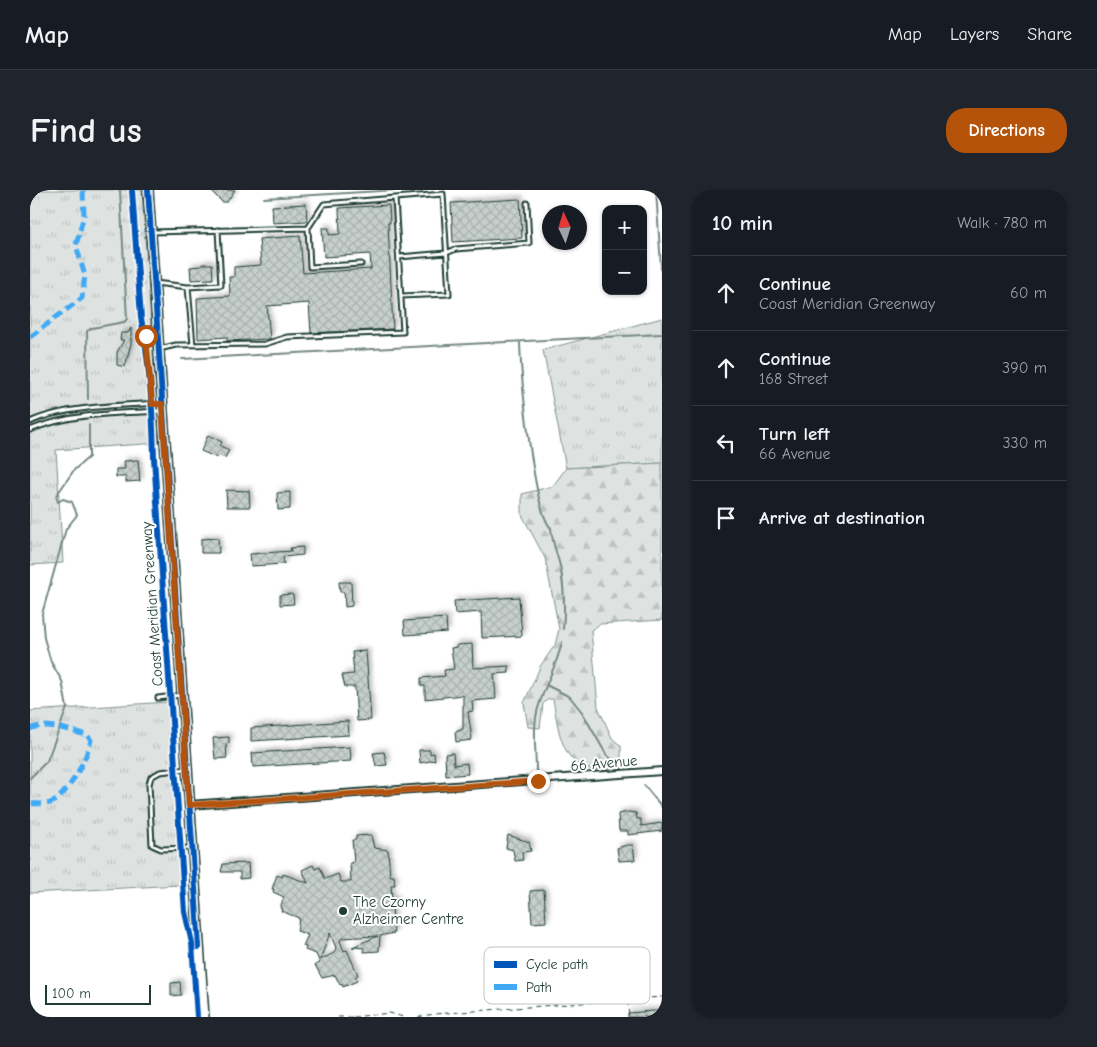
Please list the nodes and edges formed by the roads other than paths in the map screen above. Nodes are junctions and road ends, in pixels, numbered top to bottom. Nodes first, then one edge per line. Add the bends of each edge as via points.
1 (148, 190) edge
2 (395, 198) junction
3 (527, 203) dead end
4 (308, 228) junction
5 (218, 230) junction
6 (151, 232) junction
7 (446, 253) junction
8 (398, 257) junction
9 (360, 264) dead end
10 (154, 283) junction
11 (188, 287) junction
12 (401, 296) junction
13 (193, 345) junction
14 (158, 349) junction
15 (162, 408) junction
16 (30, 422) edge
17 (30, 430) edge
18 (181, 695) junction
19 (158, 698) dead end
20 (186, 769) junction
21 (662, 771) edge
22 (189, 805) junction
23 (192, 848) junction
24 (204, 1017) edge

1 - 6 main road
2 - 4 lane via 324,204
2 - 7 lane via 443,194
2 - 8 lane
3 - 7 lane via 529,243 456,249
4 - 5 lane
4 - 9 lane via 310,267
5 - 6 lane
5 - 11 lane via 220,285
6 - 10 main road
7 - 8 lane
7 - 12 lane via 448,294
8 - 12 lane
10 - 11 lane
10 - 14 main road
11 - 13 lane
12 - 13 lane via 403,332 287,336 265,344
13 - 14 lane
14 - 15 main road
15 - 16 lane via 72,411
15 - 17 lane via 48,423
15 - 18 main road
18 - 19 lane
18 - 20 main road
20 - 22 main road
20 - 23 lane via 160,772 151,777 152,845 161,849
21 - 22 street, 66 Avenue
22 - 23 main road
23 - 24 main road

